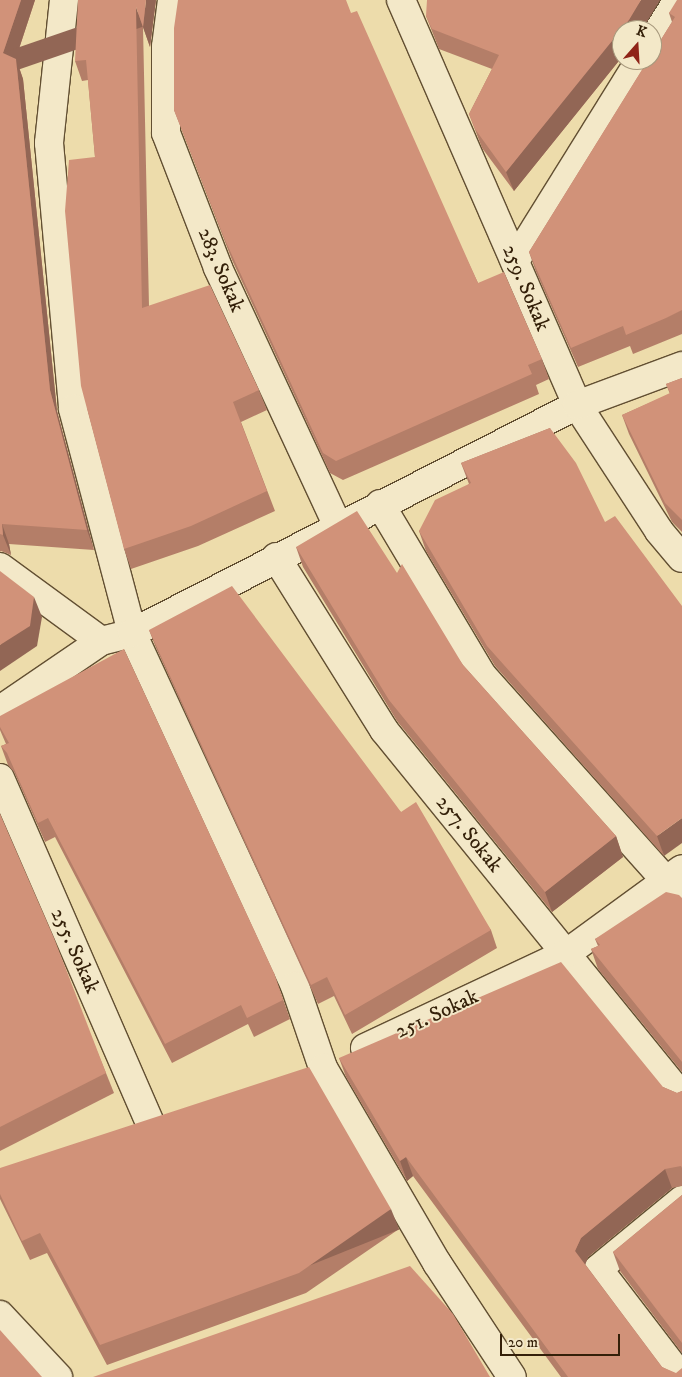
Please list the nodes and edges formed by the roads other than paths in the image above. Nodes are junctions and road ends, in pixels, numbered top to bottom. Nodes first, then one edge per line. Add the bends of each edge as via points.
1 (64, 0) edge
2 (172, 0) edge
3 (402, 0) edge
4 (678, 0) edge
5 (662, 25) edge
6 (634, 70) edge
7 (515, 261) junction
8 (682, 366) edge
9 (577, 405) junction
10 (380, 504) junction
11 (338, 526) junction
12 (276, 557) junction
13 (682, 558) edge
14 (0, 567) edge
15 (132, 633) junction
16 (101, 641) junction
17 (0, 710) edge
18 (0, 778) edge
19 (677, 884) edge
20 (567, 953) junction
21 (323, 1068) junction
22 (296, 1077) edge
23 (682, 1096) edge
24 (178, 1116) edge
25 (151, 1124) junction
26 (123, 1134) edge
27 (682, 1200) edge
28 (438, 1263) junction
29 (409, 1273) edge
30 (4, 1328) edge
31 (58, 1377) edge
32 (512, 1377) edge
33 (681, 1377) edge

1 - 15 street via 49,143 73,409
2 - 11 street, 283. Sokak via 166,47 166,133 218,268
3 - 7 street, 259. Sokak
4 - 5 street
6 - 7 street
7 - 9 street, 259. Sokak
8 - 9 street
9 - 10 street
9 - 13 street, 259. Sokak via 659,531
10 - 11 street
10 - 19 street via 482,675
11 - 12 street
12 - 15 street
12 - 20 street, 257. Sokak via 384,730
14 - 16 street
15 - 16 street
15 - 21 street via 295,986
16 - 17 street
18 - 25 street, 255. Sokak
19 - 20 street, 251. Sokak
20 - 21 street, 251. Sokak
20 - 23 street, 257. Sokak
21 - 22 street, 251. Sokak
21 - 28 street
24 - 25 street
25 - 26 street
27 - 33 street via 598,1269
28 - 29 street
28 - 32 street
30 - 31 street

